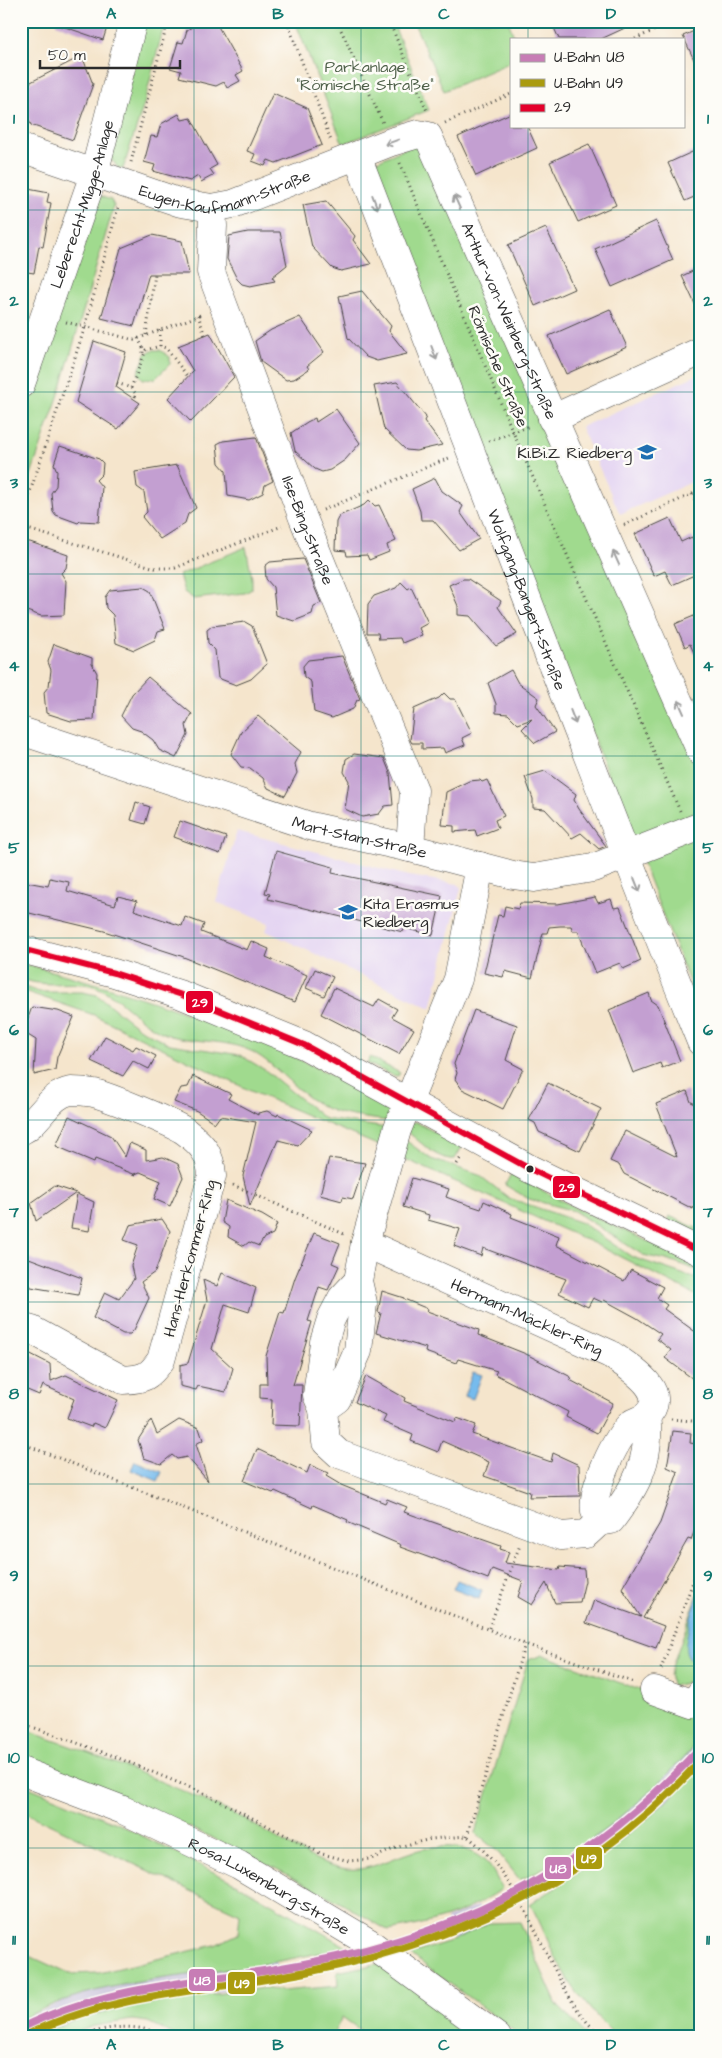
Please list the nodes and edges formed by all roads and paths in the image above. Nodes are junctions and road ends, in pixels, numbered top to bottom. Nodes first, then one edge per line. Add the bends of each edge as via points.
1 (133, 21) edge
2 (168, 21) edge
3 (287, 21) edge
4 (337, 21) edge
5 (390, 21) edge
6 (675, 21) edge
7 (637, 38) edge
8 (510, 94) edge
9 (431, 132) junction
10 (391, 142) junction
11 (21, 148) edge
12 (348, 160) junction
13 (94, 174) junction
14 (124, 185) junction
15 (212, 208) junction
16 (155, 274) dead end
17 (142, 296) dead end
18 (152, 299) junction
19 (224, 305) junction
20 (198, 315) junction
21 (85, 326) junction
22 (160, 330) junction
23 (146, 336) junction
24 (205, 336) dead end
25 (138, 338) junction
26 (160, 346) junction
27 (701, 351) edge
28 (143, 355) junction
29 (188, 377) dead end
30 (117, 383) dead end
31 (21, 384) edge
32 (131, 388) junction
33 (134, 399) dead end
34 (552, 419) junction
35 (513, 432) junction
36 (471, 449) junction
37 (701, 490) edge
38 (692, 494) junction
39 (701, 512) edge
40 (303, 518) junction
41 (21, 519) edge
42 (21, 527) edge
43 (605, 533) junction
44 (21, 731) edge
45 (701, 752) edge
46 (695, 828) edge
47 (410, 848) junction
48 (626, 856) junction
49 (480, 866) junction
50 (21, 948) edge
51 (701, 1042) edge
52 (408, 1100) junction
53 (21, 1131) edge
54 (212, 1176) junction
55 (365, 1243) junction
56 (701, 1252) edge
57 (21, 1327) edge
58 (646, 1416) junction
59 (21, 1443) edge
60 (600, 1522) junction
61 (527, 1526) junction
62 (701, 1560) edge
63 (489, 1628) junction
64 (526, 1644) junction
65 (654, 1690) junction
66 (701, 1693) edge
67 (21, 1723) edge
68 (21, 1771) edge
69 (467, 1836) junction
70 (80, 2037) edge
71 (167, 2037) edge
72 (497, 2037) edge
73 (603, 2037) edge

1 - 13 street, Leberecht-Migge-Anlage
2 - 14 path
3 - 12 path
4 - 10 path, Römische Straße
5 - 9 path
6 - 7 path
8 - 9 path
9 - 10 street, Eugen-Kaufmann-Straße
34 -> 9 street, Arthur-von-Weinberg-Straße
10 - 12 street, Eugen-Kaufmann-Straße
10 - 35 path, Römische Straße
11 - 13 street, Eugen-Kaufmann-Straße
12 - 15 street, Eugen-Kaufmann-Straße via 233,204
12 -> 36 street, Wolfgang-Bangert-Straße
13 - 14 street, Eugen-Kaufmann-Straße
13 - 31 street, Leberecht-Migge-Anlage
14 - 15 street, Eugen-Kaufmann-Straße via 181,203
14 - 21 path
15 - 19 street, Ilse-Bing-Straße via 211,272
16 - 18 path
17 - 18 path
18 - 23 path
19 - 20 path
19 - 40 street, Ilse-Bing-Straße
20 - 22 path
20 - 24 path
21 - 25 path via 134,340
21 - 41 path
22 - 23 path
22 - 26 path
23 - 25 path
25 - 28 path
26 - 28 path via 146,350
26 - 29 path via 166,348
27 - 34 street
28 - 32 path
30 - 32 path
32 - 33 path via 136,394
34 - 35 path
34 - 43 street, Arthur-von-Weinberg-Straße
35 - 36 path
35 - 46 path, Römische Straße
36 - 40 path
36 -> 48 street, Wolfgang-Bangert-Straße
37 - 38 path
38 - 39 path
38 - 43 path
40 - 42 path via 175,568 155,568
40 - 47 street, Ilse-Bing-Straße via 414,790
45 -> 43 street, Arthur-von-Weinberg-Straße
44 - 47 street, Mart-Stam-Straße via 310,826
46 - 48 street, Mart-Stam-Straße
47 - 49 street, Mart-Stam-Straße
48 - 49 street, Mart-Stam-Straße via 592,868 534,878
48 -> 51 street, Wolfgang-Bangert-Straße
49 - 52 street, Hermann-Mäckler-Ring via 458,980
50 - 52 street via 182,995 304,1045
52 - 55 street, Hermann-Mäckler-Ring
52 - 56 street via 530,1169
53 - 54 street, Hans-Herkommer-Ring via 39,1117 52,1100 70,1091 94,1093 184,1130 202,1146 211,1161
54 - 55 path
54 - 57 street, Hans-Herkommer-Ring via 161,1360 151,1374 123,1380
55 - 58 street, Hermann-Mäckler-Ring via 610,1354 650,1386 654,1396
55 - 61 street, Hermann-Mäckler-Ring via 358,1281 363,1303 358,1351 337,1399 323,1409 326,1442 339,1454
58 - 60 street, Hermann-Mäckler-Ring via 649,1437 646,1456 632,1493 611,1520
58 - 60 street via 631,1425 604,1464 594,1511
59 - 63 path
60 - 61 street, Hermann-Mäckler-Ring via 586,1534 561,1536
61 - 63 path
62 - 65 path
63 - 64 path
64 - 65 path
64 - 69 path
65 - 66 street via 693,1704
67 - 69 path via 208,1795 322,1854 349,1861 371,1859 398,1847 431,1839
68 - 72 street, Rosa-Luxemburg-Straße via 123,1810 239,1865 368,1942
69 - 73 path via 484,1849 507,1878 574,2006
70 - 71 path via 122,2027 155,2031

